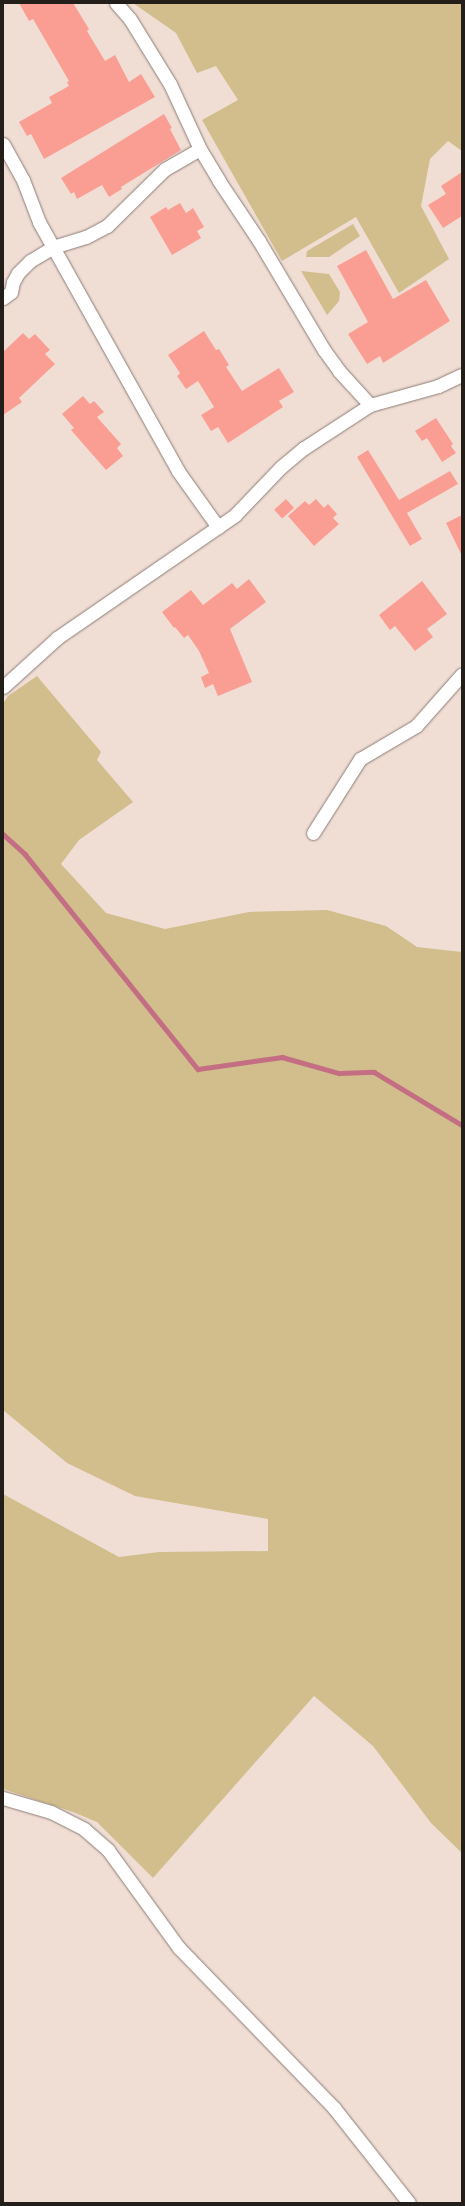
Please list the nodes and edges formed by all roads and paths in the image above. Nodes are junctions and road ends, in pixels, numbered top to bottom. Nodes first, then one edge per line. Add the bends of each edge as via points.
1 (116, 3) edge
2 (3, 144) edge
3 (200, 149) junction
4 (53, 247) junction
5 (3, 298) edge
6 (462, 375) edge
7 (370, 405) junction
8 (218, 527) junction
9 (462, 674) edge
10 (3, 687) edge
11 (313, 833) dead end
12 (3, 1798) edge
13 (409, 2203) edge

1 - 3 street via 130,19 170,84
2 - 4 street via 23,180 39,222
3 - 4 street via 165,169 107,226 86,237
3 - 7 street via 324,350
4 - 5 street via 30,261 18,273 11,292
4 - 8 street via 178,471
6 - 7 street via 438,386
7 - 8 street via 304,448 276,472 236,515
8 - 10 street via 57,638
9 - 11 street via 416,726 360,759
12 - 13 street via 51,1812 84,1829 108,1850 179,1948 334,2108

